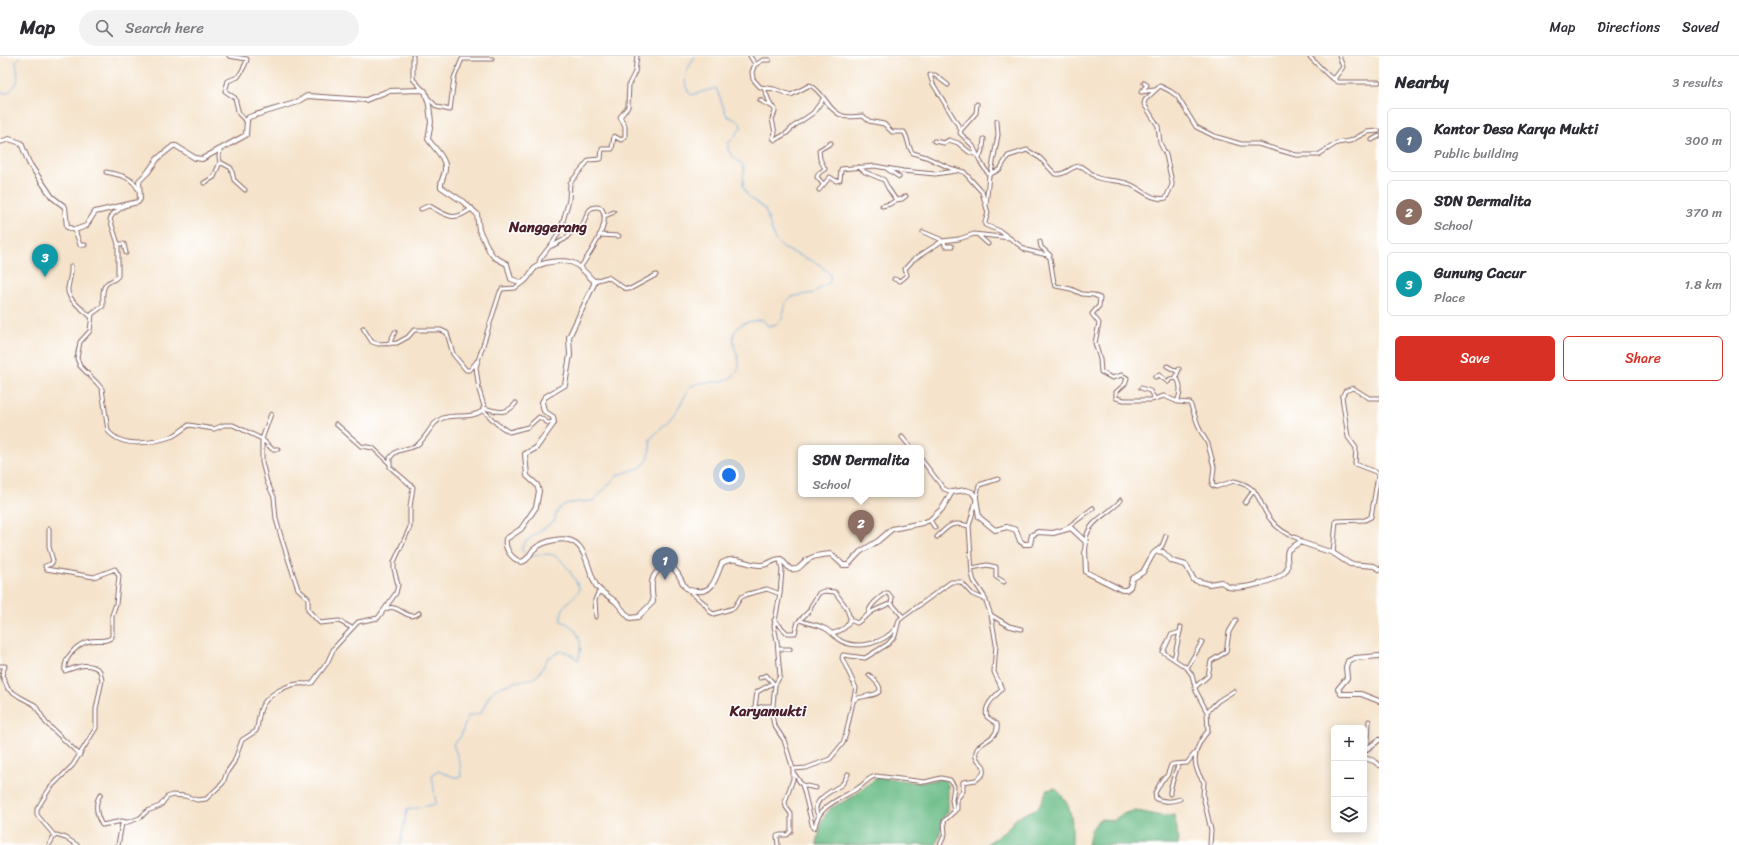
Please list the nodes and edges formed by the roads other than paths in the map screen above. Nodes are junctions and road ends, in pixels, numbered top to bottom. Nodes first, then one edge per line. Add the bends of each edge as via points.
1 (229, 56) edge
2 (413, 56) edge
3 (637, 56) edge
4 (750, 56) edge
5 (1309, 56) edge
6 (1340, 56) edge
7 (492, 59) dead end
8 (769, 60) dead end
9 (755, 65) junction
10 (1334, 79) junction
11 (1379, 82) edge
12 (1144, 83) dead end
13 (948, 85) dead end
14 (764, 88) junction
15 (1154, 90) junction
16 (424, 91) junction
17 (427, 97) junction
18 (824, 98) junction
19 (760, 100) dead end
20 (976, 104) dead end
21 (771, 106) junction
22 (997, 121) dead end
23 (247, 122) junction
24 (961, 130) junction
25 (1379, 131) edge
26 (1379, 136) edge
27 (984, 140) dead end
28 (1372, 140) dead end
29 (934, 141) dead end
30 (0, 142) edge
31 (831, 143) dead end
32 (220, 149) junction
33 (979, 158) junction
34 (220, 162) junction
35 (858, 167) junction
36 (886, 168) junction
37 (962, 171) junction
38 (106, 172) dead end
39 (990, 174) junction
40 (899, 178) dead end
41 (204, 182) dead end
42 (823, 184) junction
43 (138, 189) junction
44 (245, 190) dead end
45 (818, 190) dead end
46 (906, 196) dead end
47 (896, 200) junction
48 (124, 206) junction
49 (882, 206) dead end
50 (986, 207) junction
51 (472, 208) junction
52 (421, 209) dead end
53 (614, 212) dead end
54 (605, 216) junction
55 (75, 230) junction
56 (923, 232) dead end
57 (977, 234) junction
58 (599, 235) junction
59 (619, 236) dead end
60 (1012, 239) junction
61 (943, 241) junction
62 (1040, 242) dead end
63 (118, 244) junction
64 (988, 244) dead end
65 (85, 245) dead end
66 (952, 246) dead end
67 (551, 247) junction
68 (126, 252) dead end
69 (1050, 258) junction
70 (71, 266) dead end
71 (538, 266) junction
72 (580, 268) junction
73 (656, 275) dead end
74 (894, 279) dead end
75 (594, 281) junction
76 (522, 283) junction
77 (91, 317) junction
78 (363, 328) dead end
79 (395, 332) dead end
80 (389, 344) junction
81 (479, 358) junction
82 (1167, 366) dead end
83 (1179, 368) dead end
84 (1178, 372) junction
85 (1155, 377) dead end
86 (1176, 378) junction
87 (1141, 388) dead end
88 (1379, 398) edge
89 (1155, 399) junction
90 (1177, 402) junction
91 (516, 403) dead end
92 (483, 409) junction
93 (271, 414) dead end
94 (554, 422) junction
95 (336, 424) dead end
96 (902, 437) dead end
97 (262, 438) junction
98 (909, 445) edge
99 (278, 449) dead end
100 (389, 463) junction
101 (924, 463) edge
102 (998, 479) dead end
103 (1254, 490) junction
104 (952, 492) junction
105 (976, 500) junction
106 (1121, 500) dead end
107 (1245, 503) dead end
108 (1093, 508) dead end
109 (930, 520) junction
110 (969, 526) junction
111 (935, 528) dead end
112 (1067, 528) junction
113 (49, 529) dead end
114 (1166, 536) dead end
115 (936, 537) dead end
116 (1086, 540) junction
117 (1300, 542) junction
118 (1155, 552) junction
119 (1333, 553) junction
120 (780, 559) junction
121 (1378, 567) edge
122 (972, 568) junction
123 (1004, 582) dead end
124 (686, 588) junction
125 (602, 592) junction
126 (780, 594) junction
127 (986, 600) junction
128 (891, 603) junction
129 (384, 610) junction
130 (419, 613) dead end
131 (990, 614) junction
132 (868, 615) junction
133 (596, 617) dead end
134 (903, 617) junction
135 (774, 620) junction
136 (800, 620) junction
137 (850, 620) junction
138 (1236, 620) dead end
139 (1181, 627) dead end
140 (352, 628) junction
141 (897, 628) junction
142 (1021, 629) dead end
143 (1180, 632) junction
144 (833, 633) junction
145 (1202, 642) dead end
146 (778, 649) junction
147 (790, 649) dead end
148 (1379, 656) edge
149 (1174, 659) junction
150 (0, 666) edge
151 (1187, 668) junction
152 (869, 675) dead end
153 (760, 678) dead end
154 (774, 684) junction
155 (1195, 687) junction
156 (1234, 690) dead end
157 (854, 700) junction
158 (1379, 702) edge
159 (772, 706) junction
160 (1207, 712) junction
161 (1368, 721) dead end
162 (1379, 740) edge
163 (1367, 744) edge
164 (1367, 749) edge
165 (1196, 751) junction
166 (80, 755) junction
167 (1367, 759) edge
168 (1179, 764) junction
169 (1379, 765) edge
170 (793, 771) junction
171 (848, 774) dead end
172 (802, 785) junction
173 (816, 788) dead end
174 (101, 794) dead end
175 (1170, 794) dead end
176 (1180, 799) dead end
177 (954, 812) junction
178 (818, 815) junction
179 (126, 822) junction
180 (54, 836) junction
181 (49, 845) edge
182 (77, 845) edge
183 (118, 845) edge
184 (778, 845) edge
185 (940, 845) edge
186 (1210, 845) edge

1 - 23 street via 247,59 238,77 226,84 225,91 235,98 239,114
2 - 16 street via 413,79
3 - 67 street via 635,72 629,84 628,107 620,117 625,126 625,137 621,140 614,136 612,149 602,149 601,159 587,162 571,182 561,228
4 - 9 street
5 - 10 street
6 - 10 street via 1343,67
7 - 17 street via 462,59 454,78 450,110 437,107
8 - 9 street via 763,60
9 - 14 street via 753,79
10 - 11 street via 1341,82
12 - 15 street via 1146,85 1141,92
13 - 24 street via 935,75 930,75 932,84
14 - 18 street via 789,95 810,84 818,89
14 - 21 street
15 - 25 street via 1161,86 1170,91 1179,99 1194,125 1203,132 1241,144 1258,144 1296,155 1318,155 1337,143 1350,141 1367,132
15 - 39 street via 1144,104 1158,126 1160,144 1166,155 1172,182 1166,198 1154,197 1127,183 1097,177 1080,166 1072,167 1062,174 1055,174 1040,158 1027,150 1010,154 1000,169
16 - 17 street
16 - 23 street via 389,90 366,100 307,96 295,103 249,118
17 - 51 street via 431,122 428,137 445,165 441,187
18 - 21 street via 814,113 775,140 772,119 776,110
18 - 37 street via 842,115 863,116 869,121 886,125 892,132 904,132 913,153
19 - 21 street
20 - 24 street via 976,112
22 - 39 street via 998,135
23 - 32 street via 246,135
24 - 33 street via 960,133 973,146
26 - 28 street
27 - 33 street
29 - 33 street via 944,144 948,140 956,142
30 - 55 street via 9,139 21,143 29,163 52,197 65,207 67,227
31 - 42 street via 819,150 825,169 817,176
32 - 34 street
32 - 43 street via 200,159 172,146 140,178
33 - 39 street
34 - 41 street via 214,177
34 - 44 street via 231,168 234,180
35 - 36 street
35 - 42 street via 842,169 839,180 830,177
35 - 47 street via 884,180
36 - 37 street via 935,174
36 - 40 street
37 - 50 street via 982,191
38 - 43 street via 126,177 134,182
39 - 50 street
42 - 45 street
43 - 48 street via 139,201
46 - 47 street
47 - 49 street
48 - 55 street via 95,212 86,226
48 - 63 street via 113,214 110,220
50 - 60 street via 988,215 985,224
51 - 52 street via 462,216 454,217 430,206
51 - 76 street via 479,216 479,230 492,255 507,264 511,279
53 - 54 street
54 - 58 street via 604,227
54 - 67 street via 602,208 592,208 587,212 582,226
55 - 65 street via 80,245
56 - 61 street
57 - 60 street
57 - 61 street
57 - 64 street
58 - 59 street
58 - 72 street
60 - 69 street via 1026,250 1045,254
61 - 66 street via 945,246
61 - 74 street via 913,260 905,269 907,275 900,281
62 - 69 street
63 - 68 street via 124,244
63 - 77 street via 118,276 106,284 102,307
67 - 71 street via 543,255
69 - 89 street via 1056,286 1084,295 1094,294 1101,299 1092,314 1099,323 1095,343 1101,372 1112,378 1122,375 1127,378 1125,384 1116,392 1116,398
70 - 77 street via 69,295
71 - 72 street via 547,262 562,261 572,262
71 - 76 street
72 - 75 street
73 - 75 street via 630,289 608,277
75 - 94 street via 569,337 570,355 565,385 545,397 542,402 544,411 553,417
76 - 81 street via 515,288 500,290
77 - 97 street via 90,331 80,342 77,358 80,366 102,389 108,431 112,435 122,441 136,443 174,435 189,425 214,429 233,425
78 - 80 street via 374,343
79 - 80 street
80 - 81 street via 404,340 414,330 441,330 447,333 453,354 466,370 470,370
81 - 92 street via 476,372
82 - 84 street
83 - 84 street
84 - 86 street
85 - 86 street via 1159,375 1168,382
86 - 90 street via 1181,391
87 - 89 street via 1150,391
88 - 119 street via 1369,398 1353,388 1345,391 1342,397 1348,437 1356,448 1355,464 1376,472 1378,476 1371,516 1365,520 1336,522
89 - 90 street via 1164,396
90 - 103 street via 1190,403 1207,441 1214,467 1212,485 1216,487 1234,481
91 - 92 street via 512,409 503,413
92 - 94 street via 508,432 528,426 539,417 548,423
92 - 100 street via 479,413 441,418 417,445 395,452
93 - 97 street
94 - 125 street via 536,448 525,454 527,476 537,485 539,491 536,507 520,529 505,542 516,560 523,562 536,547 554,540 576,543 584,553 594,580
95 - 100 street via 361,446 374,448
96 - 98 street
97 - 99 street via 272,449
97 - 140 street via 262,462 274,497 277,523 298,589 308,598 308,610 320,623 339,621
100 - 129 street via 414,490 410,527 394,562 397,590
101 - 104 street via 944,489
102 - 105 street via 978,485
103 - 107 street
103 - 117 street via 1271,521
104 - 105 street via 969,491
104 - 109 street via 944,507
105 - 110 street
105 - 112 street via 980,518 995,530 1007,527 1016,530 1024,544 1030,543 1032,535 1037,532 1053,533
106 - 116 street via 1094,525
108 - 112 street
109 - 111 street
109 - 120 street via 899,526 888,531 860,552 848,565 843,565 831,554 810,558 801,568 791,570
110 - 115 street via 960,523 948,525
110 - 122 street
112 - 116 street
113 - 166 street via 49,548 53,561 45,566 46,569 94,577 114,569 118,574 116,604 112,615 112,637 107,641 90,641 81,645 68,656 65,666 65,671 79,665 94,667 102,674 96,709 96,728
114 - 118 street via 1162,546
116 - 118 street via 1086,572 1122,590 1128,589 1132,578 1143,572
117 - 118 street via 1288,550 1285,573 1268,582 1248,586 1230,587 1221,582 1209,584 1194,580 1186,565 1172,561 1163,552
117 - 119 street
119 - 121 street via 1353,565
120 - 124 street via 762,565 742,560 725,562 722,563 717,577 708,590 698,592
120 - 126 street
122 - 123 street via 987,565 996,567 996,577
122 - 127 street via 974,581
124 - 125 street via 673,568 659,569 651,582 653,602 638,617 632,618
124 - 126 street via 714,614 734,608 741,597 748,594 767,589
125 - 133 street via 598,593 595,600
126 - 135 street
127 - 131 street
127 - 134 street via 972,594 961,582 951,582
128 - 132 street
128 - 132 street via 891,596 886,593 874,603
128 - 134 street
129 - 130 street via 396,608 412,616
129 - 140 street via 378,618 360,621
131 - 142 street via 1009,626
131 - 177 street via 996,644 995,675 1002,689 992,699 986,713 987,717 997,724 998,729 992,738 976,748 976,759 984,767 983,774 976,780 963,782 958,808
132 - 137 street via 858,623
134 - 141 street via 899,620
135 - 136 street via 789,634 796,632
135 - 146 street
136 - 137 street via 810,610 818,594 824,591 836,592 846,607
136 - 144 street
137 - 144 street via 843,629
138 - 155 street via 1229,632 1226,652 1211,661 1208,676
139 - 143 street
140 - 179 street via 334,648 327,663 312,683 287,687 266,701 256,731 242,740 223,783 212,794 200,800 172,795 140,818
141 - 144 street via 866,646 839,640
141 - 157 street via 893,639 865,658 842,656 856,686
143 - 149 street
143 - 149 street via 1171,635 1163,650 1164,654
145 - 151 street
146 - 147 street
146 - 154 street via 780,676
148 - 158 street via 1348,661 1347,678 1338,689 1341,694 1361,694
149 - 151 street
150 - 166 street via 5,666 2,675 8,689 35,705 43,720
151 - 155 street via 1192,674
152 - 157 street via 878,684 878,693
153 - 154 street via 766,675
154 - 159 street
154 - 159 street via 757,692 755,707
155 - 160 street
156 - 160 street
157 - 170 street via 846,734 832,757
159 - 170 street via 773,722 784,740
160 - 165 street via 1208,731
161 - 163 street
162 - 164 street
165 - 168 street via 1190,761
165 - 186 street via 1198,776 1204,782 1203,796 1211,830
166 - 180 street via 50,788 37,810 37,815
167 - 169 street
168 - 175 street
168 - 176 street via 1170,767 1155,793 1155,798 1172,802
170 - 172 street
170 - 184 street via 792,783 785,802 792,814 791,831 787,836 777,836
171 - 178 street via 842,784 823,795 817,806
172 - 173 street
172 - 178 street via 813,828
174 - 179 street via 96,803 102,825
177 - 178 street via 954,786 950,780 942,778 925,782 876,776
177 - 185 street via 944,821 945,834
179 - 183 street via 121,825
180 - 181 street
180 - 182 street via 61,836

